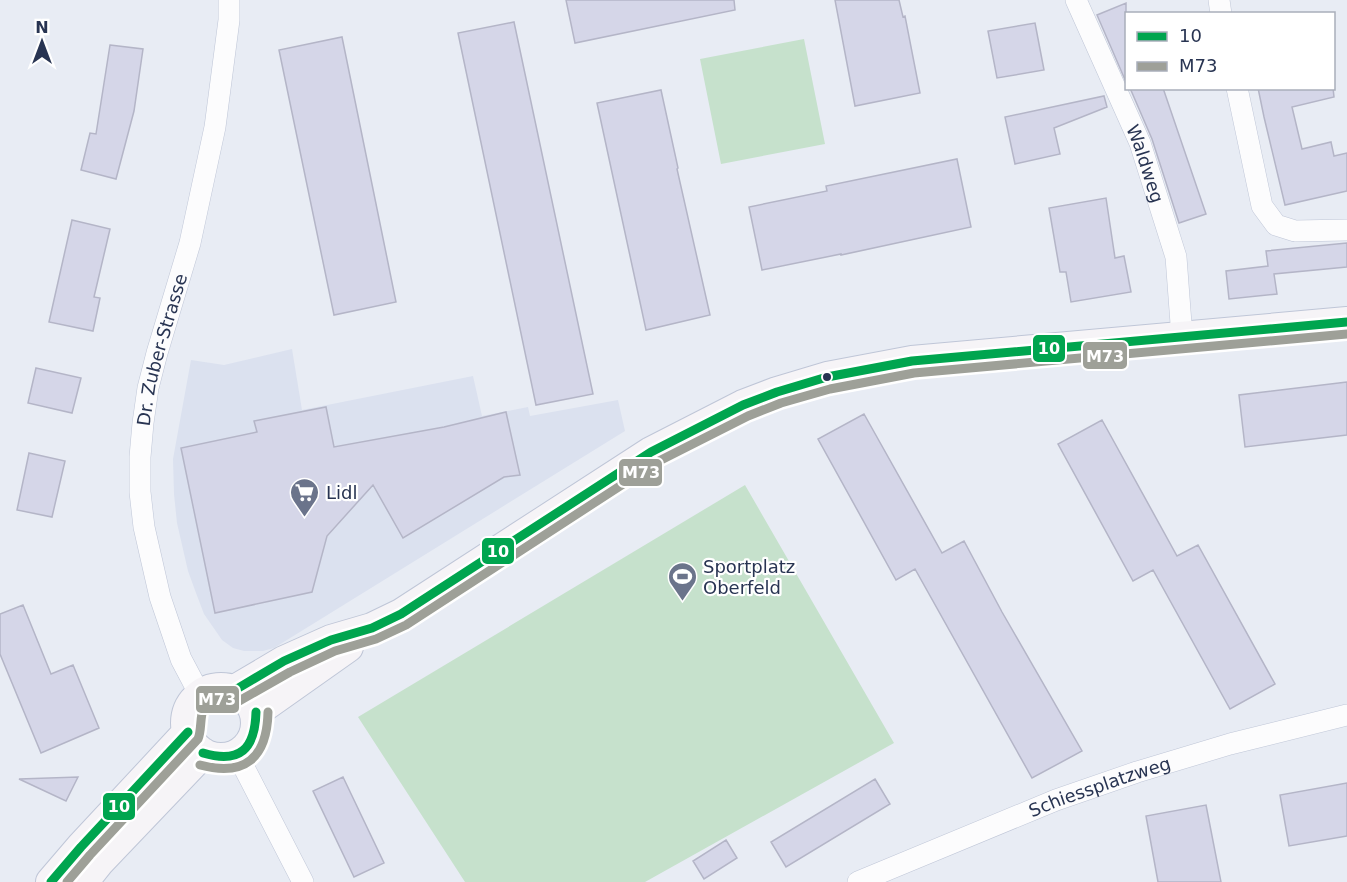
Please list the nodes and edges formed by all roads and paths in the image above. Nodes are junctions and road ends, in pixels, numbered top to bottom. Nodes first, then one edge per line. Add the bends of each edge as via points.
1 (229, 0) edge
2 (1076, 0) edge
3 (1238, 90) edge
4 (1347, 230) edge
5 (1347, 322) edge
6 (1182, 337) junction
7 (372, 628) junction
8 (235, 690) junction
9 (200, 695) junction
10 (256, 712) junction
11 (1347, 715) edge
12 (195, 742) junction
13 (237, 754) junction
14 (51, 882) edge
15 (82, 882) edge
16 (303, 882) edge
17 (858, 882) edge

1 - 9 street, Dr. Zuber-Strasse via 216,127 190,243 148,388 140,457 144,526 160,597 181,659
2 - 6 street, Waldweg via 1148,166 1176,257
3 - 4 street via 1262,206 1276,225 1295,231
5 - 6 main road
6 - 7 main road via 912,361 836,375 777,392 651,452 401,614
7 - 8 main road via 284,661
7 - 10 main road
8 - 9 main road via 221,687
8 - 10 main road via 248,699
9 - 12 main road via 188,710 186,721
10 - 13 main road via 252,741
11 - 17 street, Schiessplatzweg via 1137,772 1056,800
12 - 13 main road via 213,757
12 - 14 main road via 81,847
12 - 15 main road
13 - 16 street

